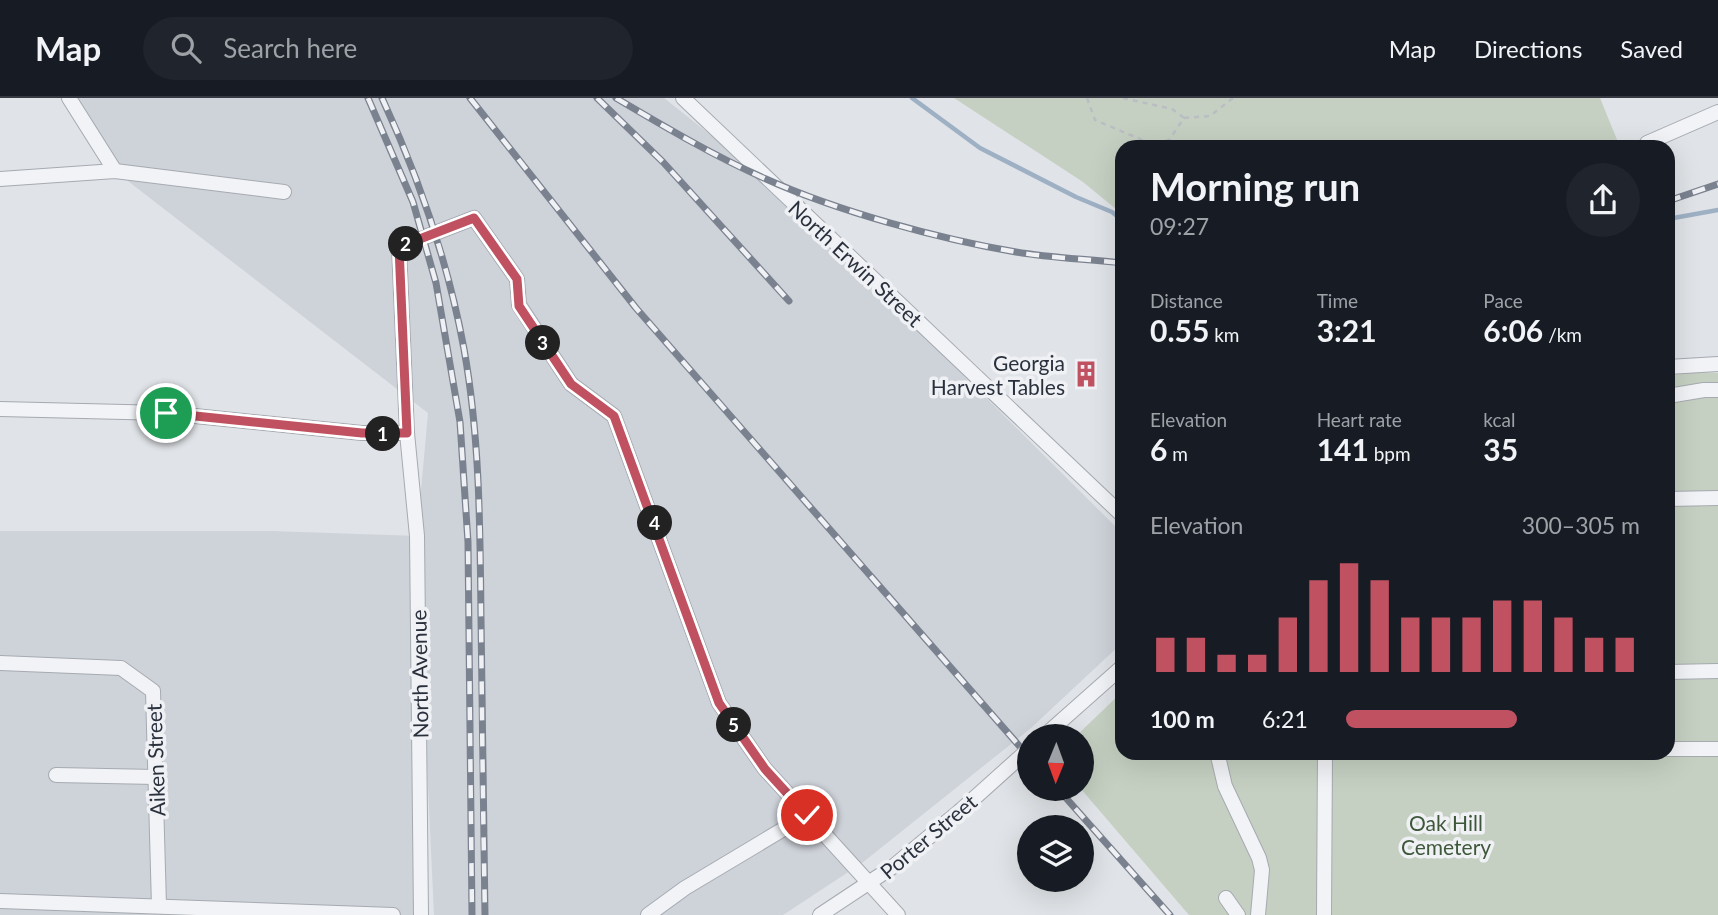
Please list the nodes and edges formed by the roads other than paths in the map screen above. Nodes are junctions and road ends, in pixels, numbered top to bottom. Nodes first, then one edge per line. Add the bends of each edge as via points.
1 (69, 98) edge
2 (682, 98) edge
3 (1718, 111) edge
4 (1654, 140) edge
5 (115, 172) junction
6 (0, 179) edge
7 (284, 192) dead end
8 (1718, 364) edge
9 (1675, 367) edge
10 (1718, 390) edge
11 (1675, 395) edge
12 (0, 410) edge
13 (407, 433) junction
14 (1718, 498) edge
15 (1675, 499) edge
16 (1115, 508) edge
17 (0, 663) edge
18 (1718, 671) edge
19 (1675, 672) edge
20 (1115, 673) edge
21 (1057, 724) edge
22 (1675, 749) edge
23 (1718, 749) edge
24 (1017, 760) edge
25 (1219, 760) edge
26 (1325, 760) edge
27 (55, 775) dead end
28 (156, 777) junction
29 (807, 815) junction
30 (870, 883) junction
31 (1226, 898) dead end
32 (0, 901) edge
33 (159, 906) junction
34 (393, 915) edge
35 (421, 915) edge
36 (648, 915) edge
37 (820, 915) edge
38 (898, 915) edge
39 (1238, 915) edge
40 (1258, 915) edge
41 (1324, 915) edge

1 - 5 street
2 - 16 street, North Erwin Street
3 - 4 street
5 - 6 street
5 - 7 street
8 - 9 street
10 - 11 street
12 - 13 street via 130,411 362,433
13 - 29 street, North Avenue via 399,247 474,218 517,279 519,306 571,384 614,416 719,703 765,769
13 - 35 street, North Avenue via 417,536
14 - 15 street
17 - 28 street, Aiken Street via 121,668 153,691
18 - 19 street
20 - 21 street
22 - 23 street
24 - 30 street, Porter Street, bridge
25 - 40 street via 1225,786 1259,858
26 - 41 street
27 - 28 street
28 - 33 street, Aiken Street
29 - 30 street
29 - 36 street
30 - 37 street, Porter Street
30 - 38 street
31 - 39 street
32 - 33 street
33 - 34 street

